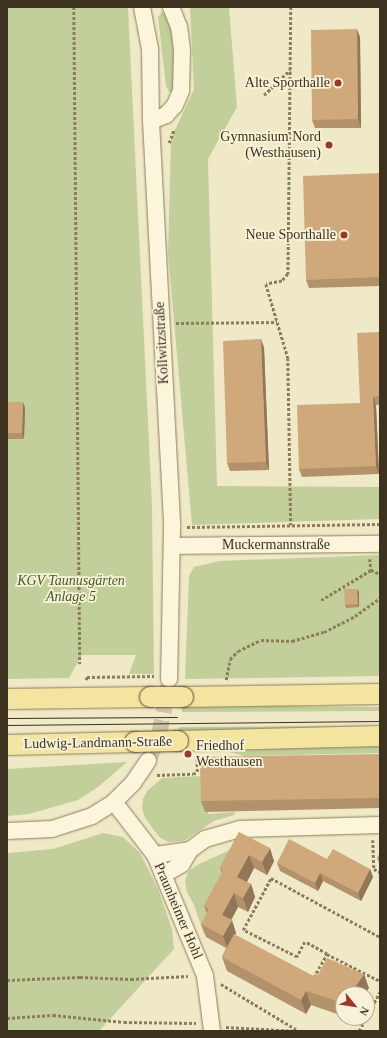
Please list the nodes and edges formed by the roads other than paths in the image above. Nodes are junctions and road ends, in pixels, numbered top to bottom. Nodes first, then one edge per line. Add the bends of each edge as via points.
1 (142, 7) edge
2 (171, 7) edge
3 (151, 121) junction
4 (380, 544) edge
5 (172, 546) junction
6 (162, 678) tunnel mouth
7 (380, 694) edge
8 (7, 699) edge
9 (380, 736) edge
10 (9, 745) edge
11 (148, 761) tunnel mouth
12 (114, 802) junction
13 (376, 825) edge
14 (9, 830) edge
15 (190, 850) junction
16 (154, 855) junction
17 (163, 875) junction
18 (213, 1029) edge

1 - 3 street, Kollwitzstraße via 150,49
2 - 3 street via 179,27 182,50 181,91 166,116
3 - 5 street, Kollwitzstraße
4 - 5 street, Muckermannstraße
5 - 6 street, Kollwitzstraße
7 - 8 main road, bridge
9 - 10 main road, Ludwig-Landmann-Straße, bridge
11 - 12 street via 133,783
12 - 14 street via 92,816 52,829
12 - 16 street, Praunheimer Hohl
13 - 15 street via 239,829 205,839
15 - 16 street
15 - 17 street via 181,864
16 - 17 street, Praunheimer Hohl
17 - 18 street, Praunheimer Hohl via 205,976

